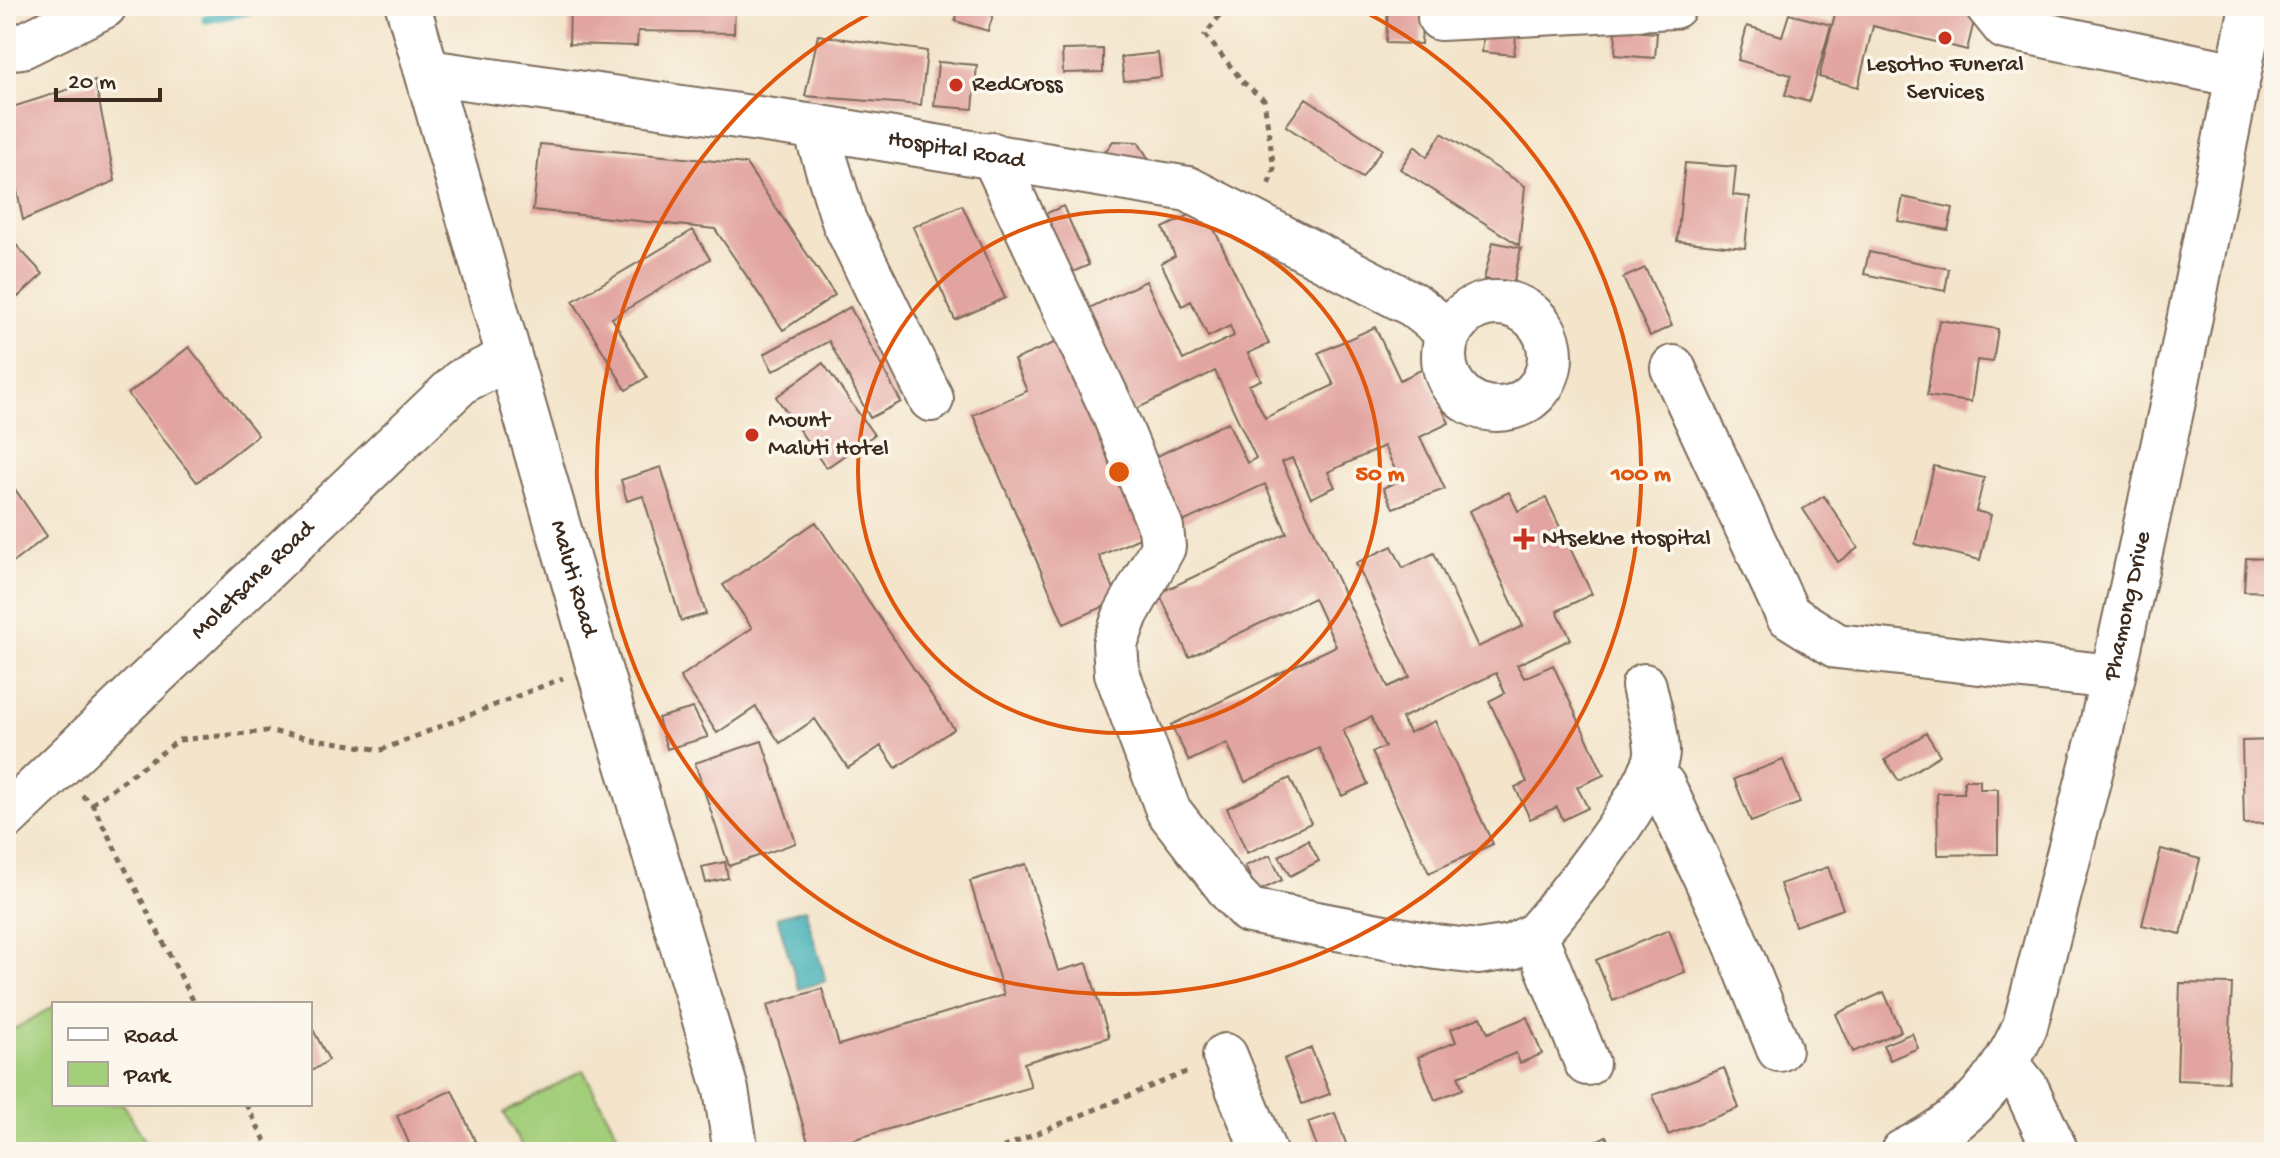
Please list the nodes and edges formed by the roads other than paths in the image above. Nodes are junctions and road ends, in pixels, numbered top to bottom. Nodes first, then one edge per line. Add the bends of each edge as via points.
1 (408, 6) edge
2 (1674, 6) edge
3 (1988, 6) edge
4 (2252, 6) edge
5 (89, 9) edge
6 (1440, 18) dead end
7 (6, 48) edge
8 (428, 72) junction
9 (2237, 75) junction
10 (815, 127) junction
11 (993, 155) junction
12 (1448, 332) dead end
13 (509, 358) junction
14 (1673, 368) dead end
15 (931, 399) dead end
16 (2112, 677) junction
17 (1644, 686) dead end
18 (1651, 772) junction
19 (6, 817) edge
20 (1535, 935) junction
21 (1779, 1049) dead end
22 (1225, 1056) road end
23 (1587, 1063) dead end
24 (2008, 1065) junction
25 (736, 1152) edge
26 (1264, 1152) edge
27 (1903, 1152) edge
28 (2056, 1152) edge

1 - 8 street, Maluti Road
2 - 6 street
3 - 9 street via 2005,27
4 - 9 street, Phamong Drive
5 - 7 street via 22,46
8 - 10 street, Hospital Road
8 - 13 street, Maluti Road
9 - 16 street, Phamong Drive
10 - 11 street, Hospital Road
10 - 15 street via 844,221
11 - 12 street, Hospital Road via 1188,189 1414,305
11 - 20 street via 1113,411 1161,528 1163,547 1115,644 1117,673 1168,810 1249,911 1478,952 1511,947
13 - 19 street, Moletsane Road via 462,381
13 - 25 street, Maluti Road via 726,1090
14 - 16 street via 1788,615 1837,646
16 - 24 street, Phamong Drive via 2025,1026
17 - 18 street via 1657,754
18 - 20 street via 1638,802
18 - 21 street via 1663,786 1733,936
20 - 23 street
22 - 26 street
24 - 27 street, Phamong Drive via 1982,1098
24 - 28 street via 2026,1088

